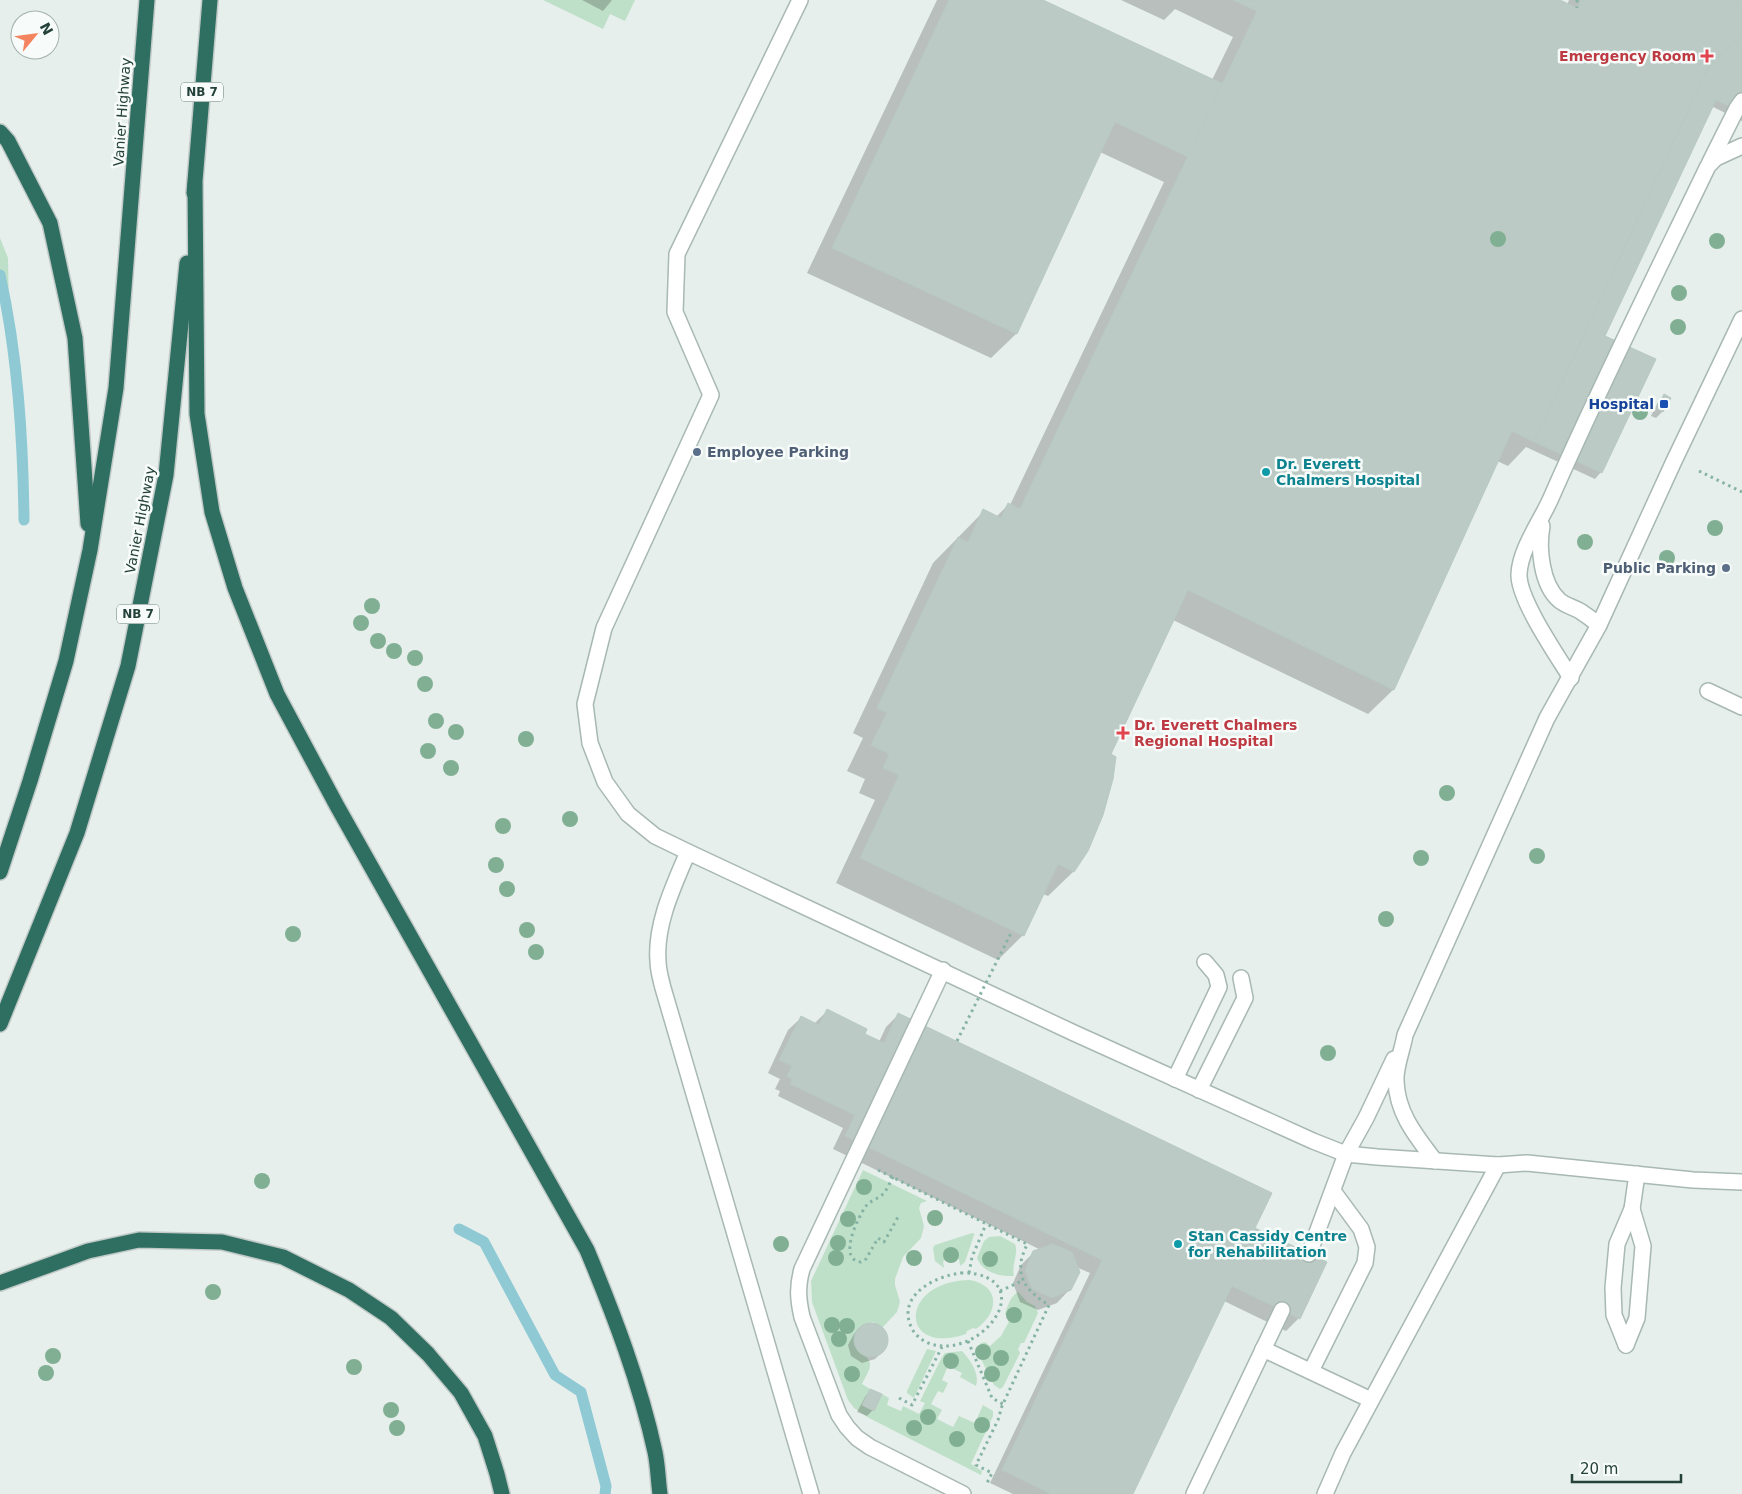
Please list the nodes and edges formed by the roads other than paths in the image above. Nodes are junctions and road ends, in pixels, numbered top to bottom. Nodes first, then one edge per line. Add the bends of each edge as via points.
1 (147, 0) edge
2 (210, 0) edge
3 (800, 0) edge
4 (1742, 101) edge
5 (0, 132) edge
6 (1742, 146) edge
7 (1708, 166) junction
8 (195, 184) junction
9 (1742, 319) edge
10 (1544, 514) junction
11 (90, 550) junction
12 (1599, 625) junction
13 (1570, 678) junction
14 (1708, 691) dead end
15 (1742, 707) edge
16 (688, 852) junction
17 (0, 872) edge
18 (1205, 962) dead end
19 (943, 970) junction
20 (1242, 978) dead end
21 (0, 1024) edge
22 (1405, 1035) junction
23 (1175, 1080) junction
24 (1200, 1090) junction
25 (1346, 1154) junction
26 (1435, 1161) junction
27 (1498, 1165) junction
28 (1637, 1174) junction
29 (1742, 1182) edge
30 (1333, 1191) junction
31 (1632, 1209) junction
32 (1309, 1254) dead end
33 (0, 1283) edge
34 (1282, 1310) dead end
35 (1263, 1349) junction
36 (1311, 1371) junction
37 (1371, 1400) junction
38 (502, 1494) edge
39 (660, 1494) edge
40 (811, 1494) edge
41 (964, 1494) edge
42 (1194, 1494) edge
43 (1325, 1494) edge

1 - 11 highway, Vanier Highway via 116,388
2 - 8 highway, Vanier Highway / NB 7
3 - 16 lane via 677,254 675,312 711,395 604,628 585,704 590,743 605,782 628,814 655,836
4 - 7 lane
5 - 11 highway via 8,141 50,223 75,338
6 - 7 lane via 1716,158
7 - 10 lane
8 - 21 highway, Vanier Highway / NB 7 via 166,475 128,666 77,834
8 - 39 highway via 197,414 212,512 235,588 277,694 587,1250 614,1315 634,1377 655,1453
9 - 12 lane
10 - 12 lane via 1540,547 1548,583 1559,600
10 - 13 lane via 1522,556 1520,586
11 - 17 highway, Vanier Highway via 66,661
12 - 13 lane
13 - 22 lane via 1547,718
14 - 15 lane
16 - 19 lane
16 - 40 lane via 665,908 660,932 658,961 663,988
18 - 23 lane via 1216,976 1219,987
19 - 23 lane
19 - 41 lane via 802,1270 798,1300 836,1406 847,1427 857,1438 882,1454
20 - 24 lane via 1245,998
22 - 25 lane
22 - 26 lane via 1396,1080 1401,1108 1409,1127
23 - 24 lane
24 - 25 lane
25 - 26 lane
25 - 30 lane
26 - 27 lane
27 - 28 lane via 1527,1163
27 - 37 lane
28 - 29 lane
28 - 31 lane
30 - 32 lane
30 - 36 lane via 1361,1229 1368,1247 1365,1263
31 - 31 lane via 1617,1244 1613,1288 1614,1315 1626,1345 1637,1318 1642,1246
33 - 38 highway via 88,1251 139,1240 222,1242 283,1257 349,1290 391,1318 428,1354 461,1392 485,1436
34 - 35 lane
35 - 36 lane
35 - 42 lane
36 - 37 lane
37 - 43 lane

